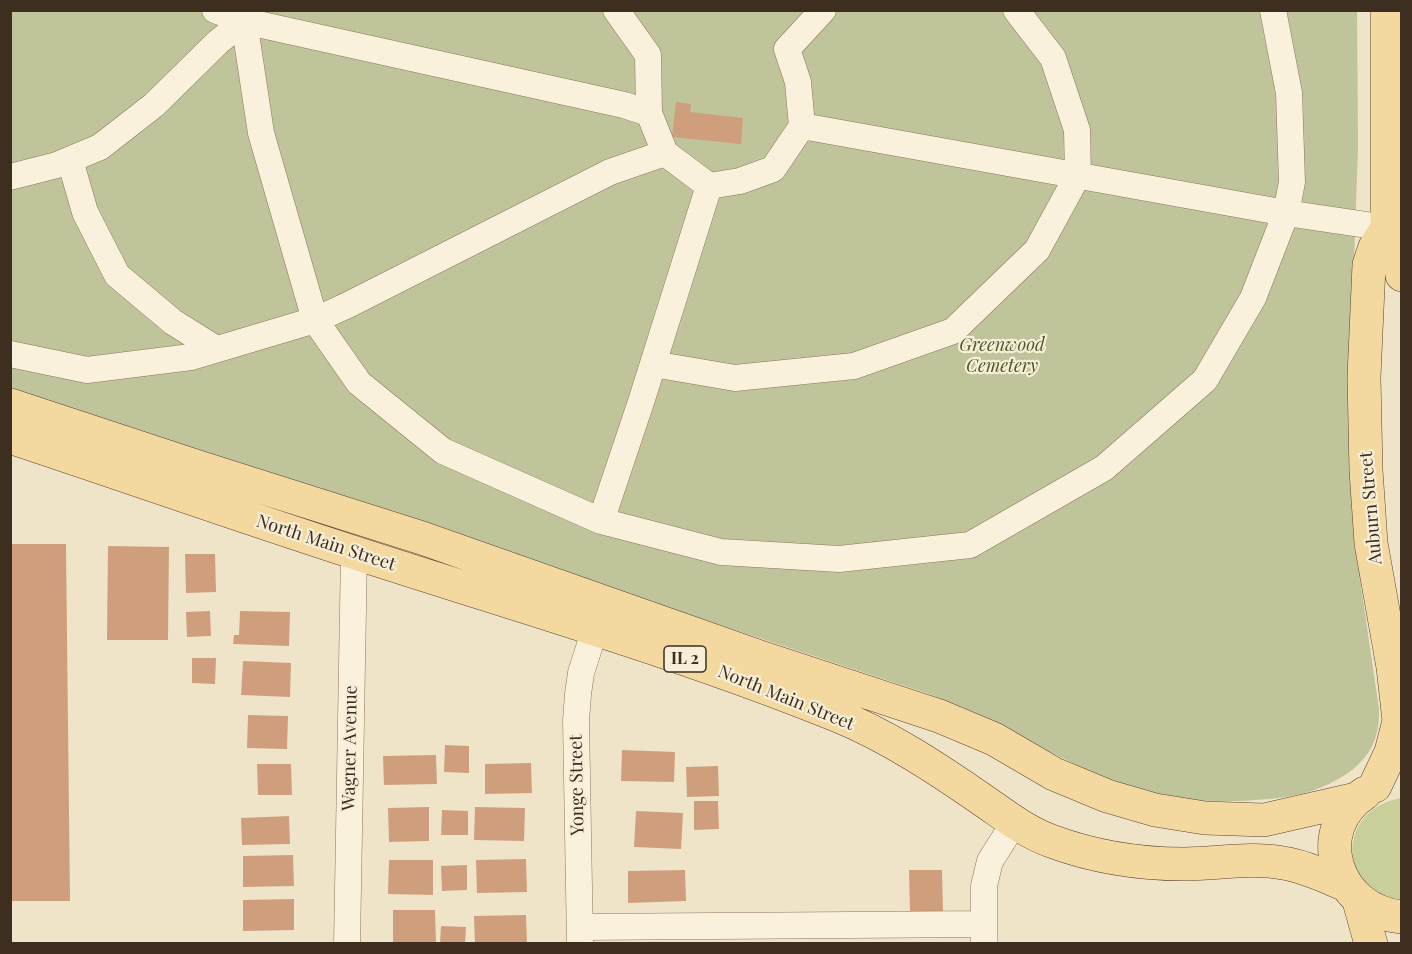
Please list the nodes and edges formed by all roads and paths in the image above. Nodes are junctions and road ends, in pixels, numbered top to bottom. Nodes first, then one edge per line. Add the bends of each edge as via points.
1 (616, 10) edge
2 (823, 10) edge
3 (1016, 10) edge
4 (1273, 10) edge
5 (1387, 10) edge
6 (225, 14) edge
7 (1394, 76) edge
8 (649, 113) junction
9 (802, 126) junction
10 (665, 153) junction
11 (70, 160) junction
12 (1078, 176) junction
13 (10, 177) edge
14 (709, 186) junction
15 (1286, 213) junction
16 (1387, 228) junction
17 (1401, 275) edge
18 (315, 320) junction
19 (216, 349) junction
20 (10, 354) edge
21 (653, 364) junction
22 (10, 405) edge
23 (10, 437) edge
24 (601, 522) junction
25 (354, 553) junction
26 (595, 629) junction
27 (1377, 789) edge
28 (1014, 823) junction
29 (1352, 893) junction
30 (1401, 917) edge
31 (984, 934) edge
32 (580, 935) edge
33 (347, 944) edge
34 (1371, 944) edge

1 - 8 street via 648,55
2 - 9 street via 787,49 798,82
3 - 12 street via 1053,58 1077,130
4 - 15 street via 1289,93 1292,182
5 - 7 main road, Auburn Street
6 - 8 street
6 - 11 street via 218,42 154,105 100,147
6 - 18 street
7 - 16 main road, Auburn Street
8 - 10 street
9 - 12 street
9 - 14 street via 773,169 740,181
10 - 14 street
10 - 18 street via 610,172
11 - 13 street
11 - 19 street via 85,213 117,275 172,322
12 - 15 street
12 - 21 street via 1037,250 953,331 854,366 735,378
14 - 21 street
15 - 16 street
15 - 24 street via 1253,298 1205,380 1104,468 970,545 839,559 722,552
16 - 17 main road, Auburn Street via 1399,256
16 - 27 main road, Auburn Street via 1369,265 1364,377 1366,470 1371,543 1399,721
18 - 19 street
18 - 24 street via 359,383 443,451
19 - 20 street via 191,357 87,370
21 - 24 street
22 - 27 main road, North Main Street / IL 2 via 422,538 939,716 994,739 1054,774 1155,810 1205,818 1264,820
23 - 25 main road, North Main Street / IL 2
25 - 26 main road, North Main Street / IL 2
25 - 33 street, Wagner Avenue
26 - 28 main road, North Main Street / IL 2 via 842,717 904,749
26 - 32 street, Yonge Street via 578,694
27 - 29 main road, Auburn Street via 1342,818 1335,840 1336,862
28 - 29 main road, North Main Street / IL 2 via 1083,852 1132,862 1281,862
28 - 31 street via 990,861 984,886
29 - 30 main road, North Main Street via 1378,913
29 - 34 main road
31 - 32 street

